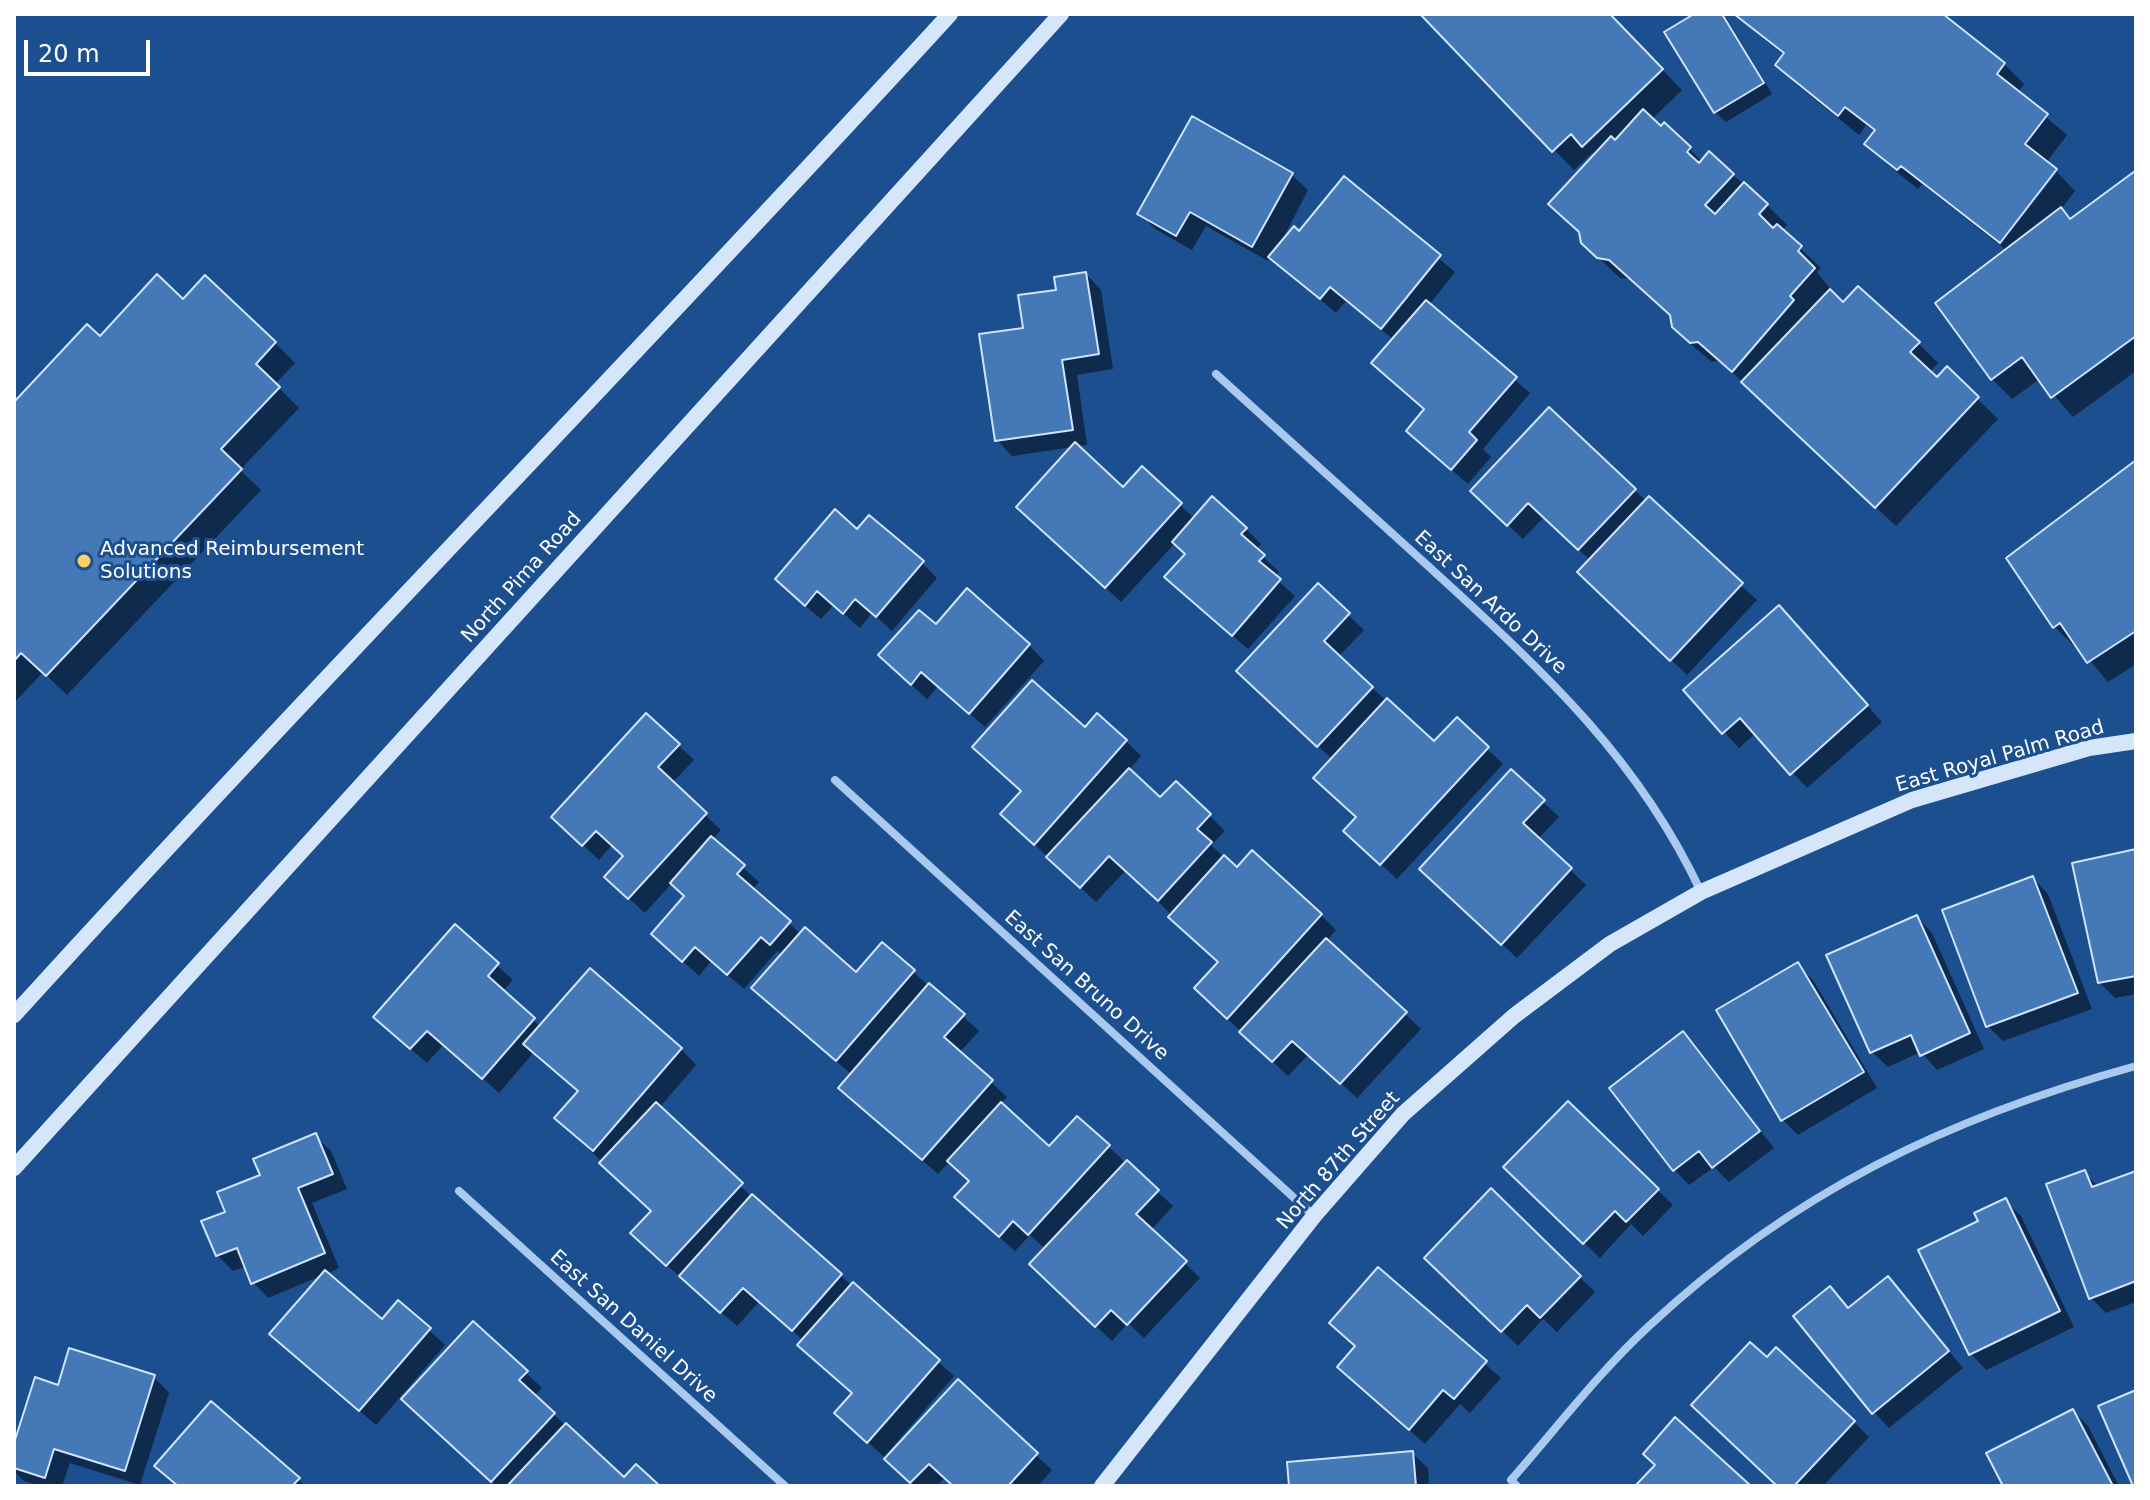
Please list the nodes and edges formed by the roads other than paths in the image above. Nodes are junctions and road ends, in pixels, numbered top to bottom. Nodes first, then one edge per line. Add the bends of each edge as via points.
1 (950, 14) edge
2 (1061, 14) edge
3 (1216, 374) dead end
4 (2136, 741) edge
5 (835, 780) dead end
6 (1701, 892) junction
7 (14, 1015) edge
8 (2136, 1066) edge
9 (14, 1168) edge
10 (459, 1191) dead end
11 (1314, 1216) junction
12 (1514, 1483) edge
13 (785, 1486) edge
14 (1102, 1486) edge

1 - 7 main road via 781,201 195,815
2 - 9 main road, North Pima Road
3 - 6 street, East San Ardo Drive via 1550,677 1624,765 1679,845
4 - 6 main road, East Royal Palm Road via 2089,748 1912,800
5 - 11 street, East San Bruno Drive
6 - 11 main road, North 87th Street via 1610,944 1514,1016 1403,1114
8 - 12 street via 2040,1092 1919,1142 1811,1199 1729,1257 1647,1328
10 - 13 street, East San Daniel Drive
11 - 14 main road, North 87th Street

